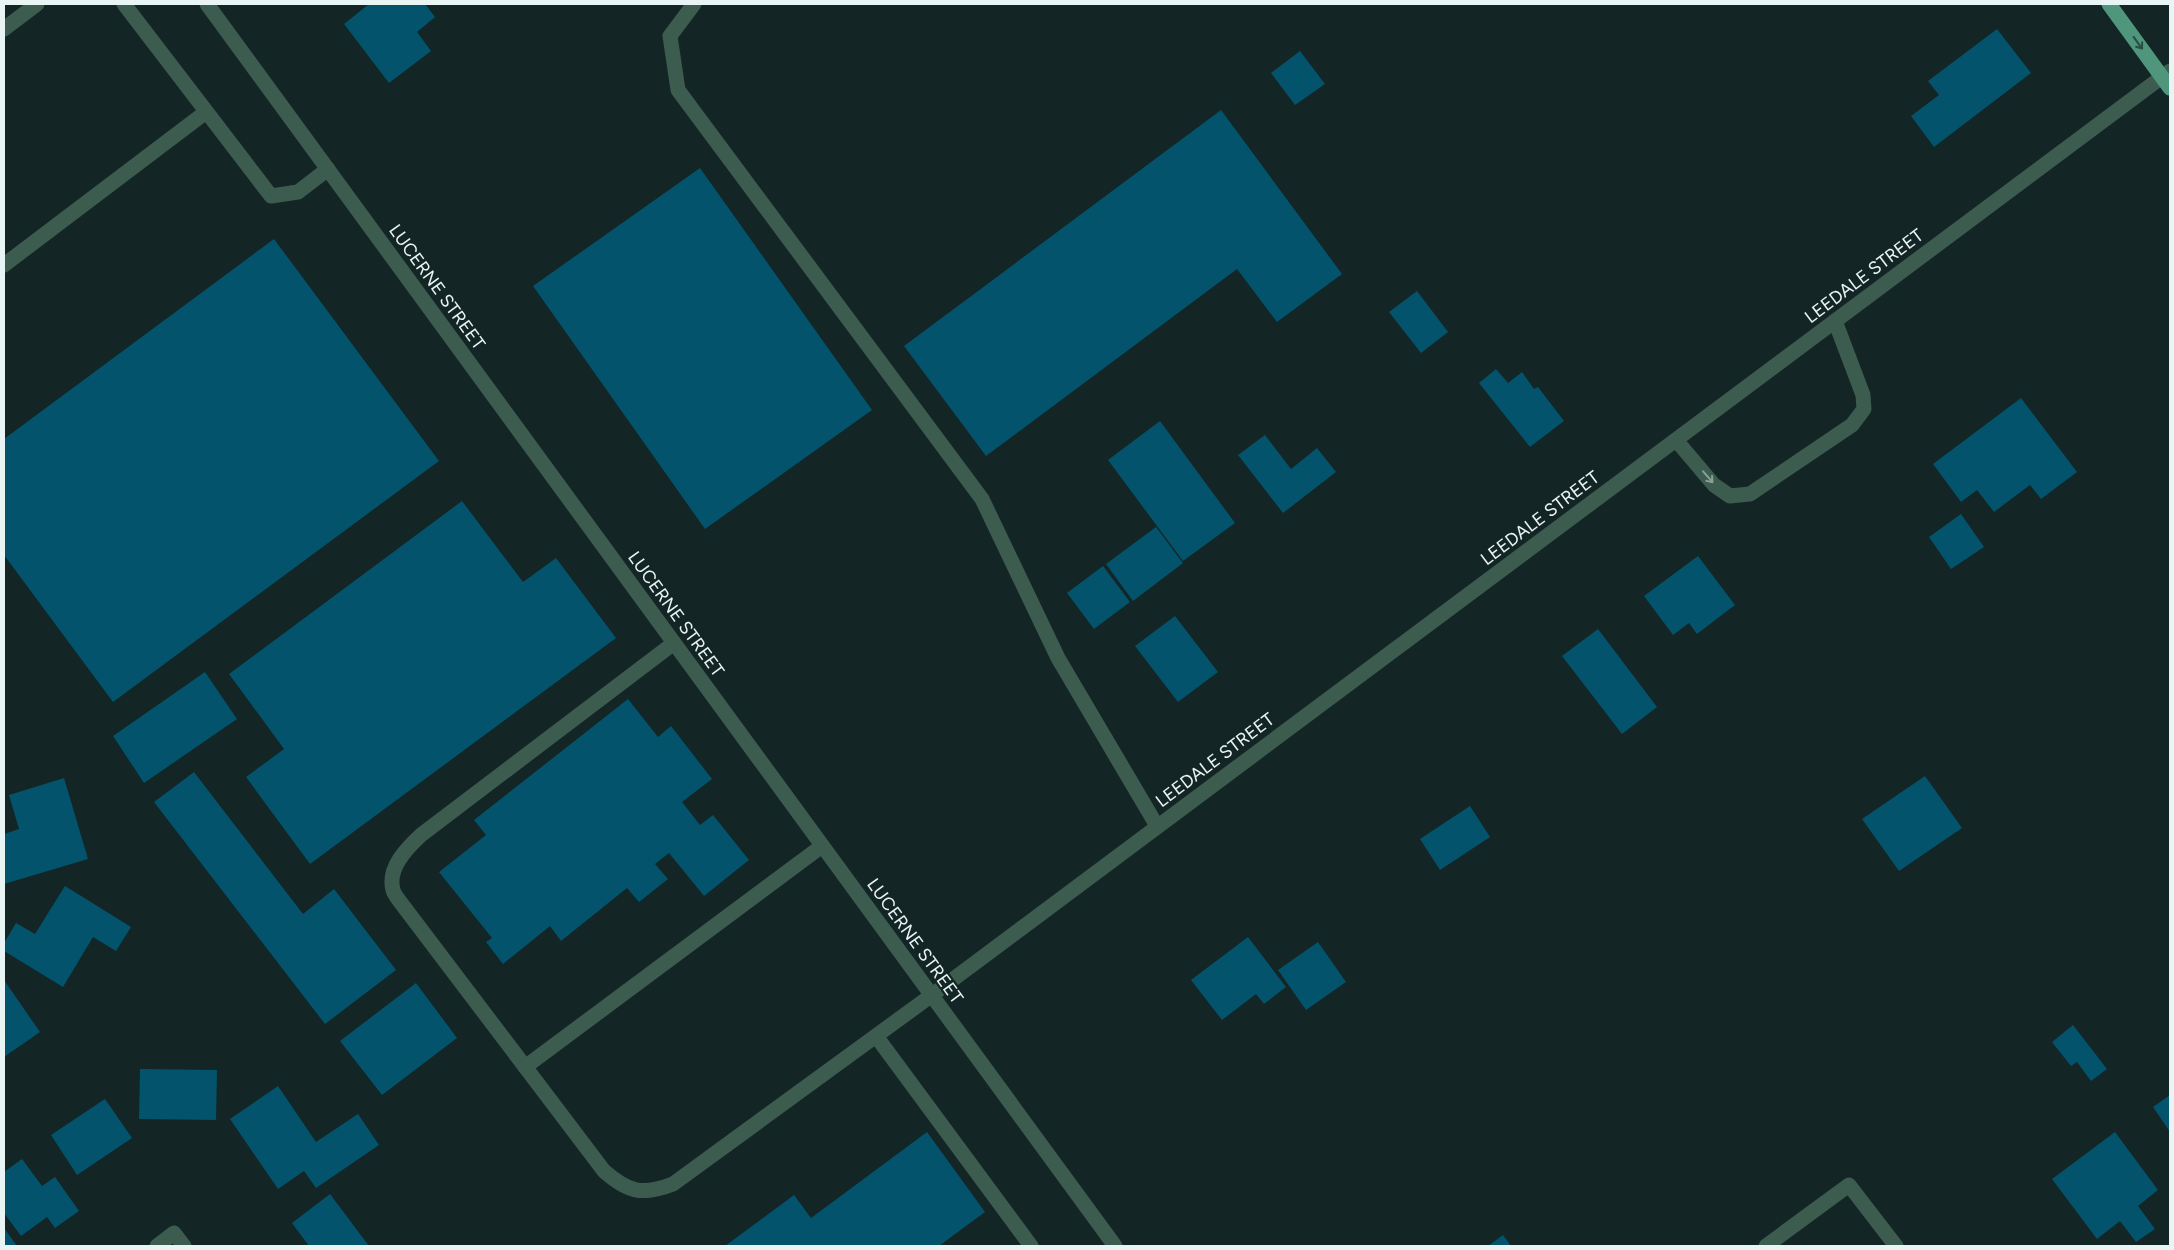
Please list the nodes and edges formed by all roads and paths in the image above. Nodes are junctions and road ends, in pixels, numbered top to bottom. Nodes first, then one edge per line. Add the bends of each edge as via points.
1 (37, 4) edge
2 (124, 4) edge
3 (207, 4) edge
4 (694, 4) edge
5 (2110, 4) edge
6 (4, 29) edge
7 (2167, 79) edge
8 (206, 112) junction
9 (328, 169) junction
10 (4, 265) edge
11 (1835, 320) junction
12 (1676, 440) junction
13 (674, 642) junction
14 (1157, 826) junction
15 (822, 846) junction
16 (932, 995) junction
17 (876, 1036) junction
18 (525, 1067) junction
19 (157, 1246) edge
20 (184, 1246) edge
21 (1031, 1246) edge
22 (1115, 1246) edge
23 (1766, 1246) edge
24 (1896, 1246) edge

1 - 6 street
2 - 8 street
3 - 9 street, LUCERNE STREET
4 - 14 street via 670,36 678,90 982,499 1058,658
5 -> 7 main road
7 - 11 street, LEEDALE STREET
8 - 9 street via 271,196 298,192
8 - 10 street
9 - 13 street, LUCERNE STREET
11 - 12 street, LEEDALE STREET
12 -> 11 street via 1714,485 1730,496 1750,494 1852,425 1864,410 1864,395
12 - 14 street, LEEDALE STREET
13 - 15 street, LUCERNE STREET
13 - 18 street, LEEDALE STREET via 421,835 398,861 392,877 393,890 401,903
14 - 16 street, LEEDALE STREET
15 - 16 street, LUCERNE STREET
15 - 18 street
16 - 17 street, LEEDALE STREET
16 - 22 street, LUCERNE STREET
17 - 18 street, LEEDALE STREET via 673,1184 656,1191 636,1191 618,1183 604,1170
17 - 21 street
19 - 20 street via 174,1233
23 - 24 street via 1850,1185

